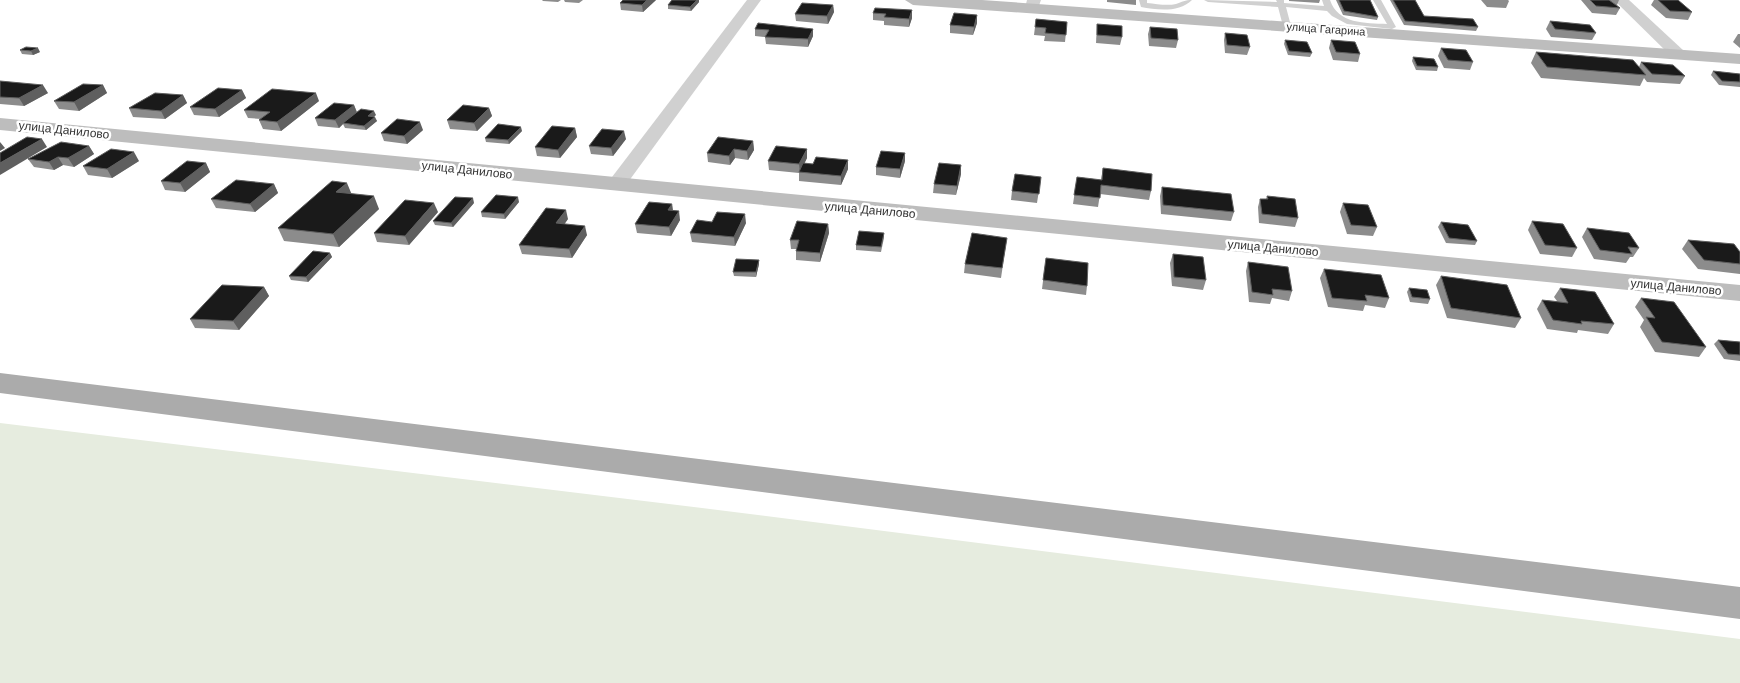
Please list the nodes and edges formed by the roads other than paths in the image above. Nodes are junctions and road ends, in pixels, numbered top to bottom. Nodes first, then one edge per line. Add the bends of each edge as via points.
1 (754, 0) edge
2 (913, 0) edge
3 (1143, 0) edge
4 (1188, 0) edge
5 (1208, 0) edge
6 (1326, 0) edge
7 (1377, 0) edge
8 (1622, 0) edge
9 (1233, 1) edge
10 (1280, 3) edge
11 (1033, 4) edge
12 (1329, 8) junction
13 (1287, 26) junction
14 (1678, 54) junction
15 (1740, 59) edge
16 (0, 124) edge
17 (616, 186) junction
18 (1740, 293) edge
19 (0, 383) edge
20 (1740, 603) edge

1 - 17 street
2 - 11 street, улица Гагарина
3 - 4 lane via 1144,5 1170,7
5 - 9 lane
6 - 12 lane
7 - 12 lane via 1392,27 1343,20
8 - 14 street
9 - 10 lane
10 - 12 lane
10 - 13 lane
11 - 13 street, улица Гагарина
13 - 14 street, улица Гагарина
14 - 15 street, улица Гагарина
16 - 17 street, улица Данилово
17 - 18 street, улица Данилово
19 - 20 main road

